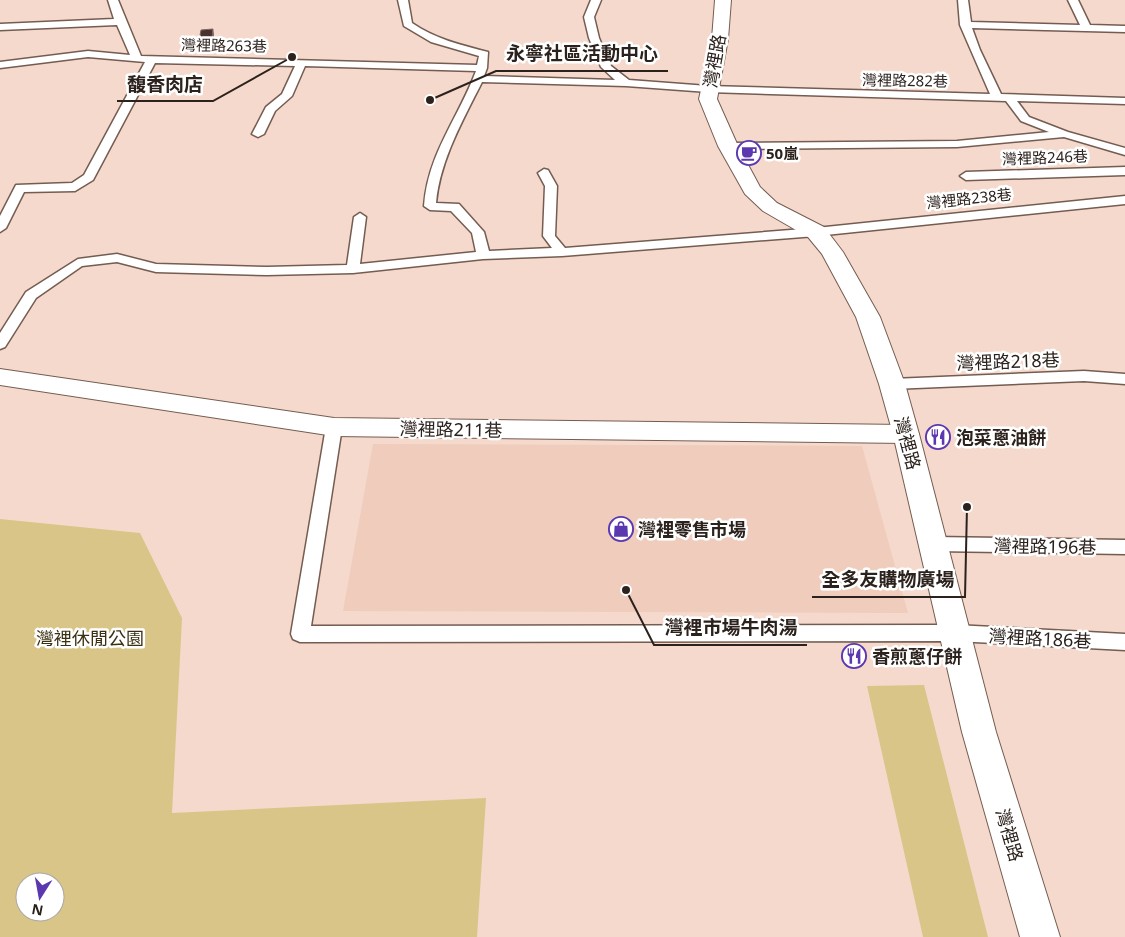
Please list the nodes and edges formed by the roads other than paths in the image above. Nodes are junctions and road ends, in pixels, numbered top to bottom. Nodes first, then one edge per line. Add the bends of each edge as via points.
1 (113, 0) edge
2 (402, 0) edge
3 (596, 0) edge
4 (723, 0) edge
5 (963, 0) edge
6 (1073, 0) edge
7 (120, 22) junction
8 (965, 25) junction
9 (0, 27) edge
10 (1086, 28) junction
11 (1125, 28) edge
12 (137, 59) junction
13 (152, 60) junction
14 (301, 63) junction
15 (0, 65) edge
16 (480, 73) junction
17 (626, 83) junction
18 (708, 89) junction
19 (997, 97) junction
20 (1009, 98) junction
21 (1125, 101) edge
22 (258, 134) dead end
23 (1064, 134) junction
24 (728, 146) junction
25 (1125, 152) edge
26 (1125, 171) edge
27 (544, 173) dead end
28 (966, 176) dead end
29 (1125, 200) edge
30 (360, 217) dead end
31 (0, 228) edge
32 (816, 232) junction
33 (562, 252) junction
34 (483, 255) junction
35 (353, 269) junction
36 (0, 344) edge
37 (0, 377) edge
38 (1125, 379) edge
39 (892, 384) junction
40 (334, 427) junction
41 (906, 434) junction
42 (934, 544) junction
43 (1125, 547) edge
44 (955, 633) junction
45 (1125, 642) edge
46 (1040, 937) edge

1 - 7 lane
2 - 16 lane via 407,24 426,37 484,54
3 - 17 lane via 589,18 594,38 606,68
4 - 18 street, 灣裡路 via 720,39
5 - 8 lane
6 - 10 lane
7 - 9 lane
7 - 12 lane
8 - 10 lane
8 - 19 lane via 972,49
10 - 11 lane
12 - 13 lane, 灣裡路263巷
12 - 15 lane via 88,54
13 - 14 lane, 灣裡路263巷
13 - 31 lane via 89,177 75,187 20,188
14 - 16 lane, 灣裡路263巷
14 - 22 lane via 287,96 270,109
16 - 17 lane, 灣裡路263巷
16 - 34 lane via 432,181 430,206 455,207 478,232
17 - 18 lane, 灣裡路263巷
18 - 19 lane, 灣裡路282巷
18 - 24 street, 灣裡路 via 708,99
19 - 20 lane, 灣裡路282巷
20 - 21 lane, 灣裡路282巷
20 - 23 lane via 1024,119
23 - 24 lane via 957,144
23 - 25 lane
24 - 32 street, 灣裡路 via 752,190 761,199
26 - 28 lane, 灣裡路246巷
27 - 33 lane via 551,186 549,236
29 - 32 lane, 灣裡路238巷
30 - 35 lane
32 - 33 lane, 灣裡路238巷
32 - 39 street, 灣裡路 via 832,252 868,317
33 - 34 lane
34 - 35 lane
35 - 36 lane via 156,268 117,258 78,263 32,295
37 - 40 street, 灣裡路211巷
38 - 39 lane, 灣裡路218巷 via 1084,376
39 - 41 street, 灣裡路
40 - 41 street, 灣裡路211巷
40 - 44 lane, 灣裡路186巷 via 300,634
41 - 42 street, 灣裡路
42 - 43 lane, 灣裡路196巷
42 - 44 street, 灣裡路
44 - 45 lane, 灣裡路186巷
44 - 46 street, 灣裡路 via 979,732

